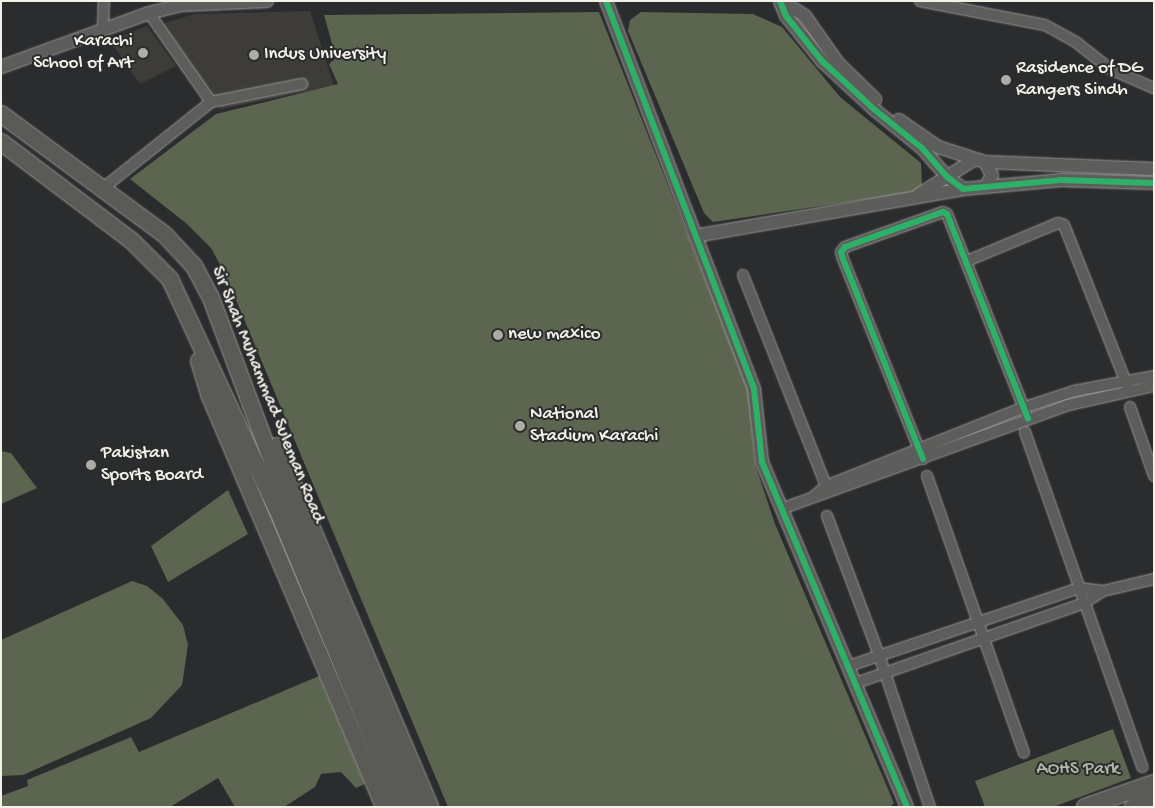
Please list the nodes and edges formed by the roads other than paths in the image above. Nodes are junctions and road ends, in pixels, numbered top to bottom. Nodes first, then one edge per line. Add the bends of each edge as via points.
1 (104, 1) edge
2 (267, 1) edge
3 (606, 1) edge
4 (781, 1) edge
5 (920, 1) edge
6 (150, 13) junction
7 (102, 28) junction
8 (1, 66) edge
9 (302, 84) dead end
10 (1154, 88) edge
11 (211, 102) junction
12 (1, 114) edge
13 (1, 142) edge
14 (932, 160) junction
15 (980, 160) junction
16 (1154, 169) edge
17 (946, 176) junction
18 (1154, 183) edge
19 (930, 187) junction
20 (986, 187) junction
21 (963, 188) junction
22 (102, 189) junction
23 (915, 197) junction
24 (695, 236) junction
25 (967, 261) junction
26 (743, 275) dead end
27 (210, 298) junction
28 (184, 309) junction
29 (1154, 376) edge
30 (1126, 380) junction
31 (1154, 386) edge
32 (1129, 391) junction
33 (1130, 407) dead end
34 (1022, 408) junction
35 (1028, 419) junction
36 (1025, 432) dead end
37 (921, 454) junction
38 (927, 476) dead end
39 (1154, 476) edge
40 (827, 490) junction
41 (781, 509) junction
42 (827, 516) dead end
43 (1154, 579) edge
44 (1079, 588) junction
45 (1103, 591) junction
46 (1084, 603) junction
47 (977, 621) junction
48 (983, 637) junction
49 (879, 655) junction
50 (849, 666) junction
51 (884, 671) junction
52 (856, 683) junction
53 (369, 712) junction
54 (1024, 753) dead end
55 (1142, 767) dead end
56 (1154, 783) edge
57 (1154, 799) edge
58 (384, 807) edge
59 (401, 807) edge
60 (416, 807) edge
61 (430, 807) edge
62 (907, 807) edge
63 (930, 807) edge
64 (1085, 807) edge
65 (1133, 807) edge

1 - 7 street
2 - 6 street via 180,6
3 - 24 street
4 - 14 street via 786,16 822,61
4 - 15 street via 805,16 838,63 892,115 938,147
5 - 10 street via 1045,26 1077,43 1110,69
6 - 7 street
6 - 11 street
7 - 8 street
9 - 11 street
11 - 22 street
12 - 22 main road, Sir Shah Muhammad Suleman Road
13 - 28 main road, Sir Shah Muhammad Suleman Road via 157,263 170,279
14 - 17 street
14 - 19 street
15 - 16 street
15 - 17 street
15 - 20 street via 992,175
17 - 19 street
17 - 21 street
18 - 20 street via 1060,180
19 - 23 street
20 - 21 street
21 - 23 street
22 - 27 main road, Sir Shah Muhammad Suleman Road via 165,234 180,249 194,266
23 - 24 street
24 - 41 street via 754,389 762,462
25 - 30 street via 1058,223 1064,225
25 - 34 street
25 - 37 street via 951,220 942,212 845,247 841,252
26 - 40 street
27 - 53 main road, Sir Shah Muhammad Suleman Road
27 - 61 main road via 311,522
28 - 53 main road, Sir Shah Muhammad Suleman Road
28 - 58 main road via 209,394
29 - 30 street
30 - 32 street
30 - 34 street via 1074,391
31 - 32 street
32 - 35 street via 1068,404
33 - 39 street
34 - 35 street
34 - 37 street
35 - 37 street
36 - 44 street
37 - 40 street
38 - 47 street
40 - 41 street
41 - 50 street
42 - 49 street
43 - 45 street
44 - 45 street
44 - 46 street
44 - 47 street
45 - 46 street
46 - 48 street
46 - 55 street
47 - 48 street
47 - 49 street
48 - 51 street
48 - 54 street
49 - 50 street
49 - 51 street
50 - 52 street
51 - 52 street
51 - 63 street
52 - 62 street
53 - 59 main road
53 - 60 main road
56 - 64 main road
57 - 65 main road

